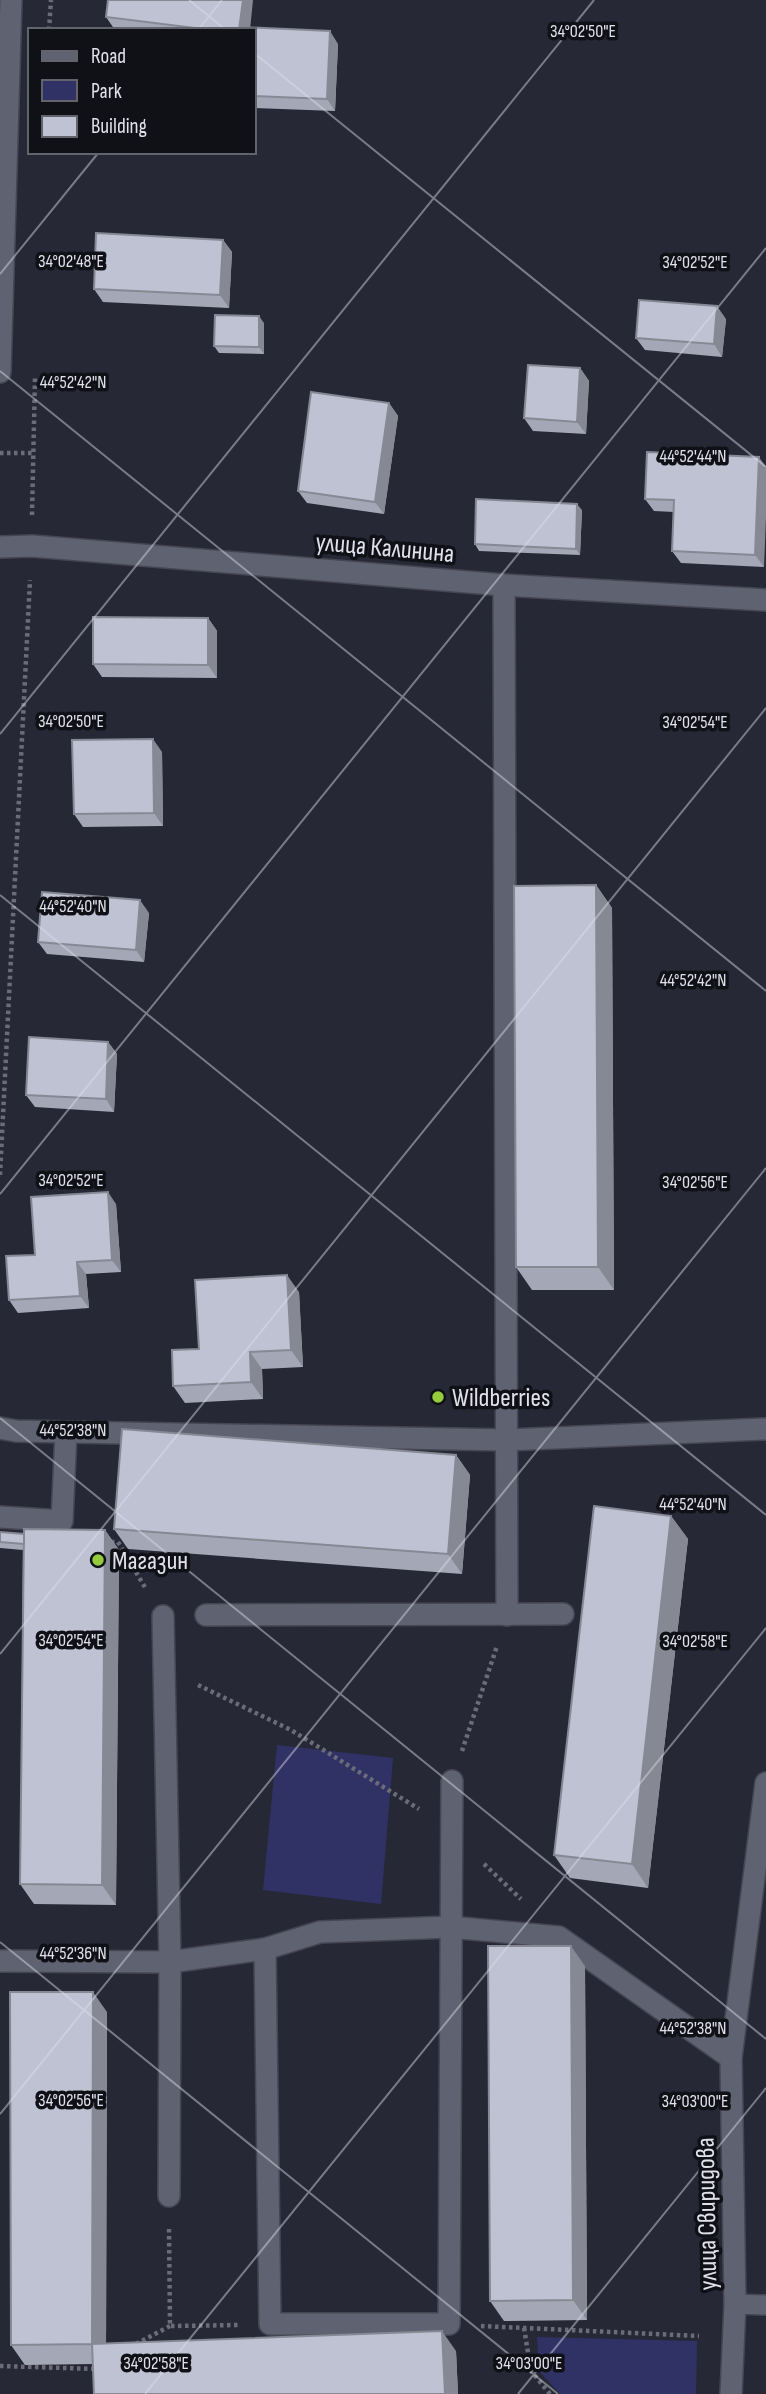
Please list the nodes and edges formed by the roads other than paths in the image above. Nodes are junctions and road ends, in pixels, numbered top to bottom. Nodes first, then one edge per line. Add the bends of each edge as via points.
1 (11, 0) edge
2 (0, 372) edge
3 (0, 547) edge
4 (503, 585) junction
5 (766, 600) edge
6 (4, 1429) edge
7 (766, 1429) edge
8 (66, 1432) junction
9 (506, 1440) junction
10 (0, 1517) edge
11 (563, 1614) dead end
12 (206, 1615) dead end
13 (508, 1615) junction
14 (163, 1616) road end
15 (452, 1781) road end
16 (766, 1783) edge
17 (450, 1927) junction
18 (264, 1949) junction
19 (0, 1961) edge
20 (170, 1962) junction
21 (731, 2058) junction
22 (169, 2196) road end
23 (735, 2304) junction
24 (766, 2305) edge
25 (731, 2394) edge

1 - 2 street
3 - 4 street, улица Калинина
4 - 5 street, улица Калинина
4 - 9 street
6 - 8 street
7 - 9 street
8 - 9 street
8 - 10 street via 62,1521
9 - 13 street
11 - 13 street
12 - 13 street
14 - 20 street
15 - 17 street
16 - 21 street, улица Свиридова
17 - 18 street via 320,1932
17 - 18 street via 449,2324 270,2324
17 - 21 street via 559,1937
18 - 20 street
19 - 20 street
20 - 22 street
21 - 23 street, улица Свиридова
23 - 24 lane
23 - 25 street, улица Свиридова

